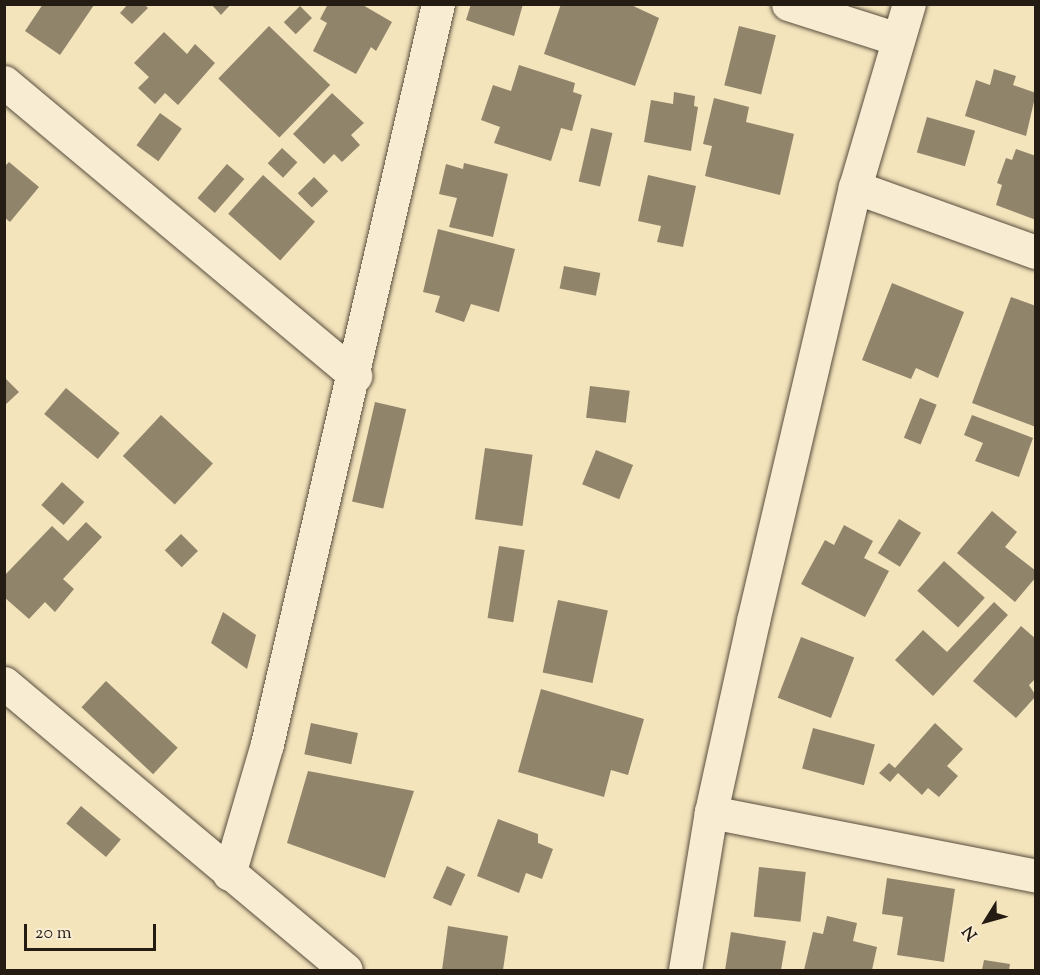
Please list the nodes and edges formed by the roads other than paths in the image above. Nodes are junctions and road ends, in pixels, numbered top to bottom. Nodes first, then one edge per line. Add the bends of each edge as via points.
1 (438, 4) edge
2 (788, 4) edge
3 (909, 4) edge
4 (898, 39) junction
5 (4, 82) edge
6 (855, 187) junction
7 (1035, 252) edge
8 (355, 376) junction
9 (4, 683) edge
10 (711, 812) junction
11 (230, 874) junction
12 (1035, 876) edge
13 (346, 970) edge
14 (685, 970) edge

1 - 8 street
2 - 4 street
3 - 4 street
4 - 6 street
5 - 8 street
6 - 7 street
6 - 10 street
8 - 11 street via 267,744
9 - 11 street
10 - 12 street
10 - 14 street
11 - 13 street

